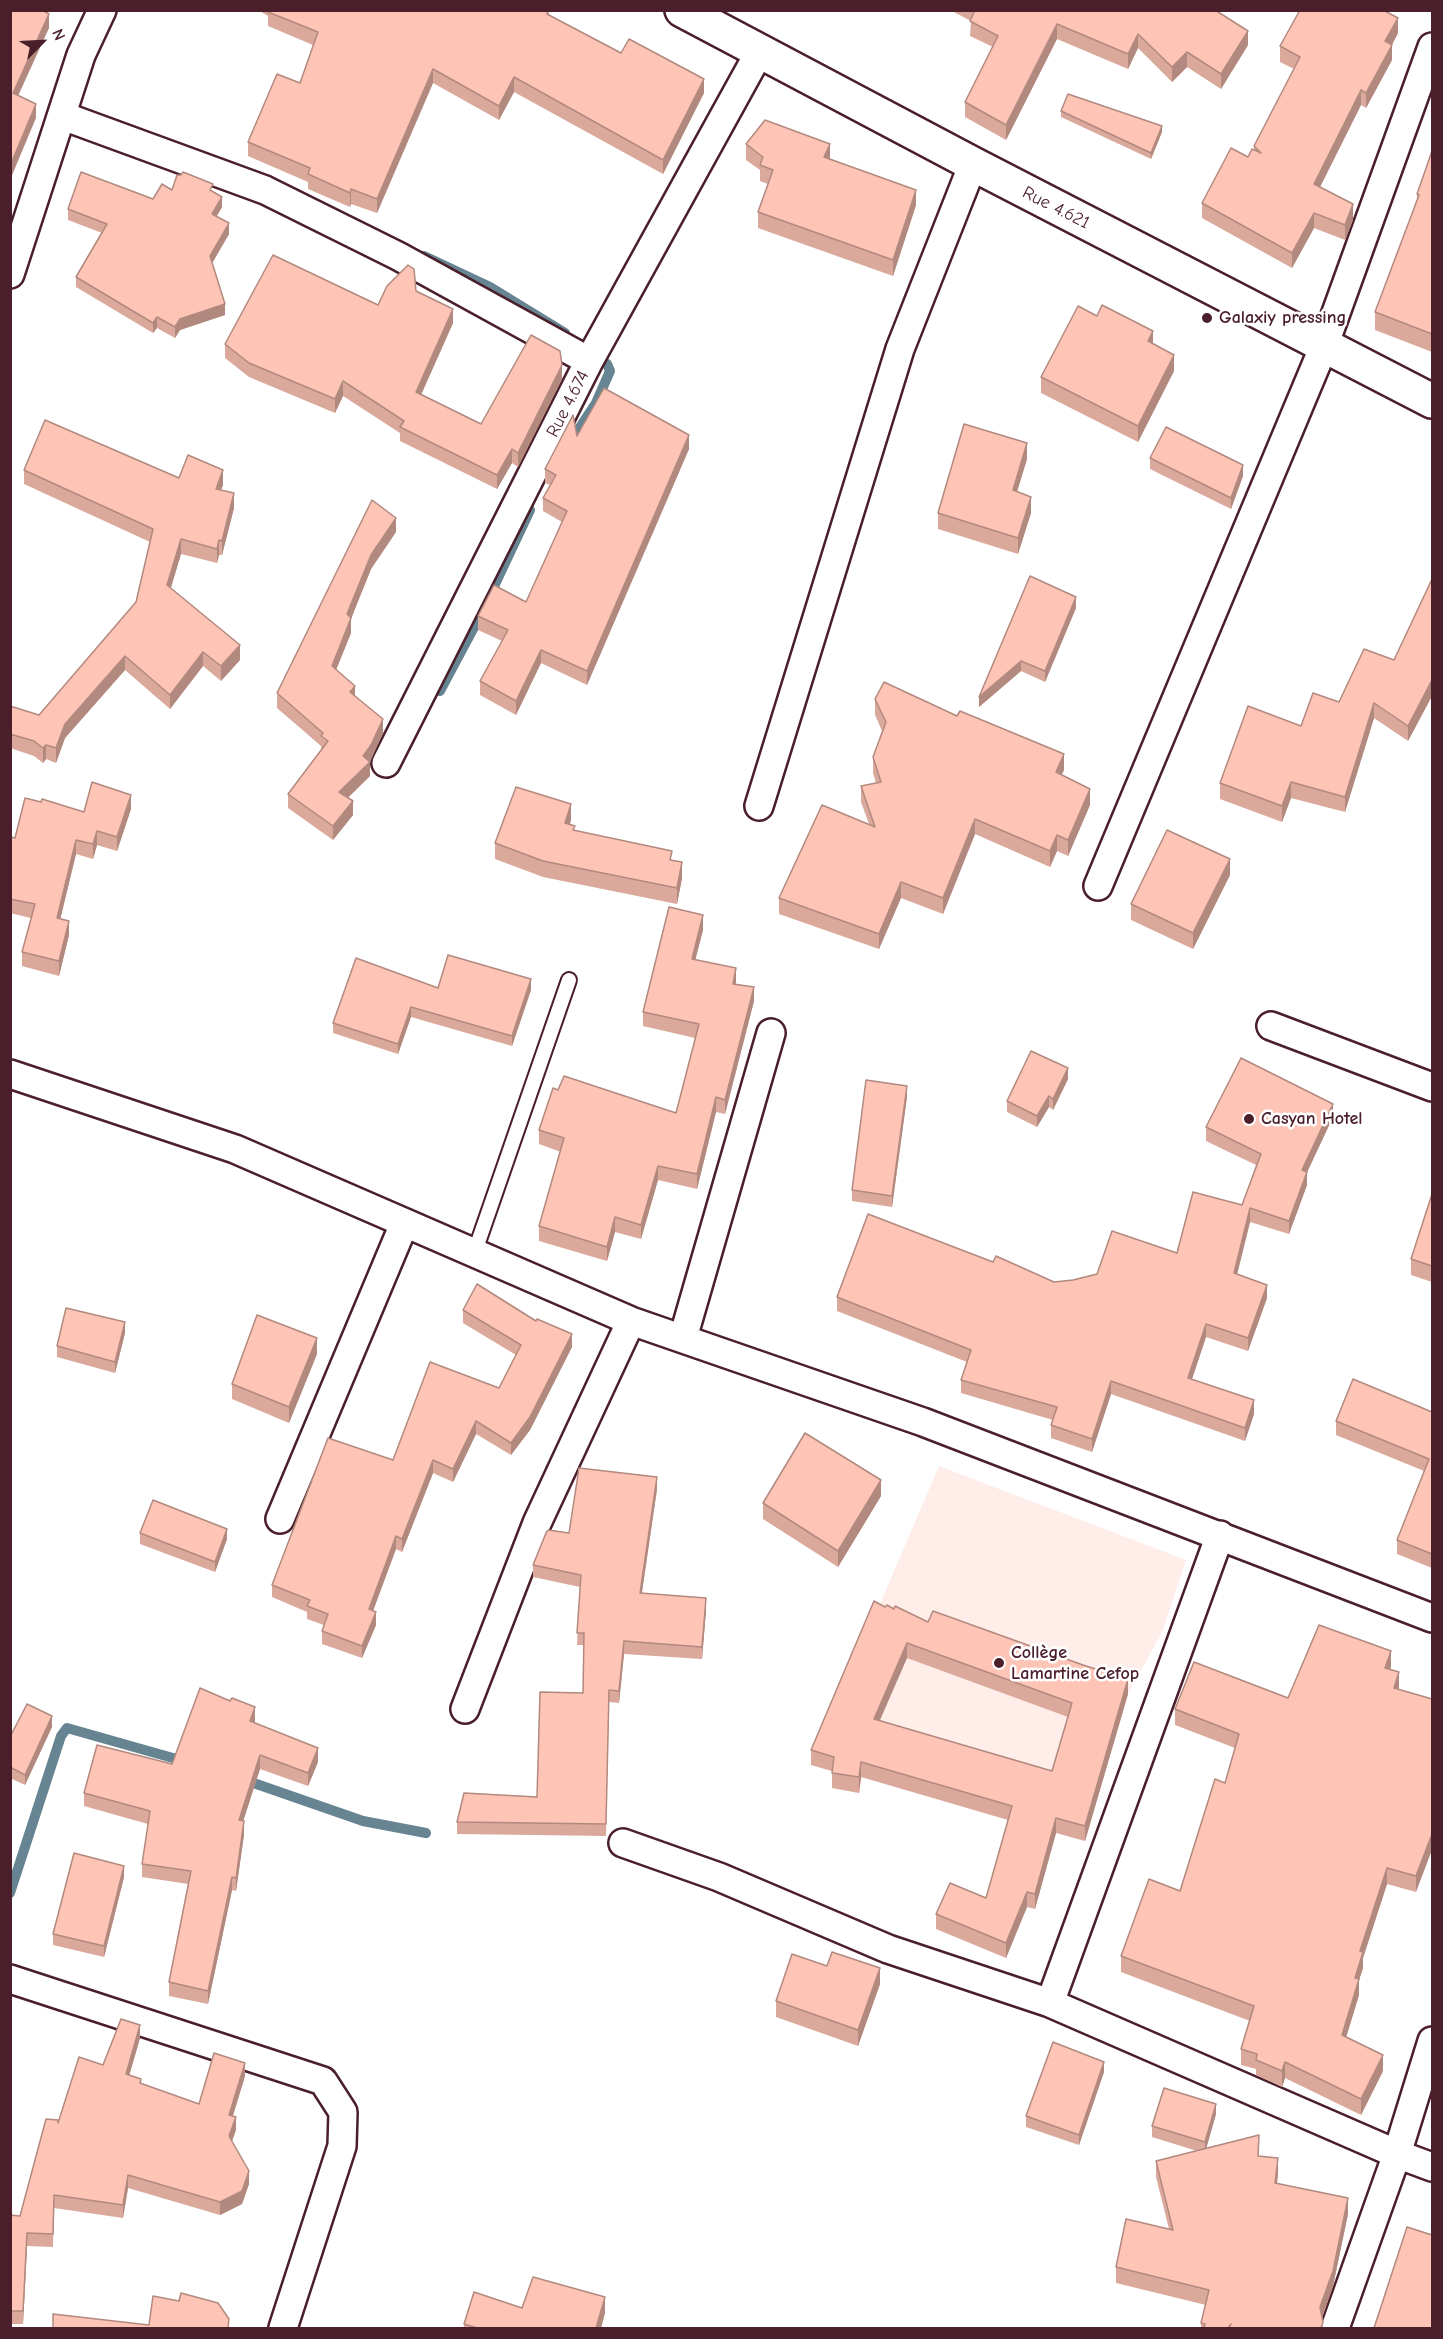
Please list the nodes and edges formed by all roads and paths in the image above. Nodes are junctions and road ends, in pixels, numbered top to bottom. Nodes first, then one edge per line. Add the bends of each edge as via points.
1 (102, 10) edge
2 (682, 10) edge
3 (1432, 46) edge
4 (760, 51) junction
5 (63, 116) junction
6 (972, 164) junction
7 (10, 274) edge
8 (1324, 346) junction
9 (589, 362) junction
10 (1432, 401) edge
11 (386, 763) dead end
12 (759, 806) dead end
13 (1098, 886) dead end
14 (569, 980) dead end
15 (1271, 1026) dead end
16 (771, 1033) dead end
17 (10, 1074) edge
18 (1432, 1087) edge
19 (404, 1224) junction
20 (474, 1254) junction
21 (631, 1321) junction
22 (683, 1338) junction
23 (280, 1519) dead end
24 (1220, 1535) junction
25 (1432, 1618) edge
26 (465, 1709) dead end
27 (623, 1843) dead end
28 (10, 1978) edge
29 (1050, 2003) junction
30 (1432, 2041) edge
31 (1397, 2154) junction
32 (1432, 2167) edge
33 (283, 2328) edge
34 (1335, 2328) edge

1 - 5 street via 81,55
2 - 4 street, Rue 4.621
3 - 8 street
4 - 6 street, Rue 4.621
4 - 9 street, Rue 4.674
5 - 7 street
5 - 9 street via 265,190 398,256
6 - 8 street, Rue 4.621
6 - 12 street via 900,349
8 - 10 street, Rue 4.621
8 - 13 street
9 - 11 street, Rue 4.674
14 - 20 lane
15 - 18 street
16 - 22 street
17 - 19 street via 235,1149
19 - 20 street
19 - 23 street
20 - 21 street
21 - 22 street
21 - 26 street via 537,1523
22 - 24 street via 923,1422
24 - 25 street
24 - 29 street
27 - 29 street via 719,1877 888,1949
28 - 33 street via 323,2081 343,2112 342,2146
29 - 31 street
30 - 31 street
31 - 32 street
31 - 34 street

